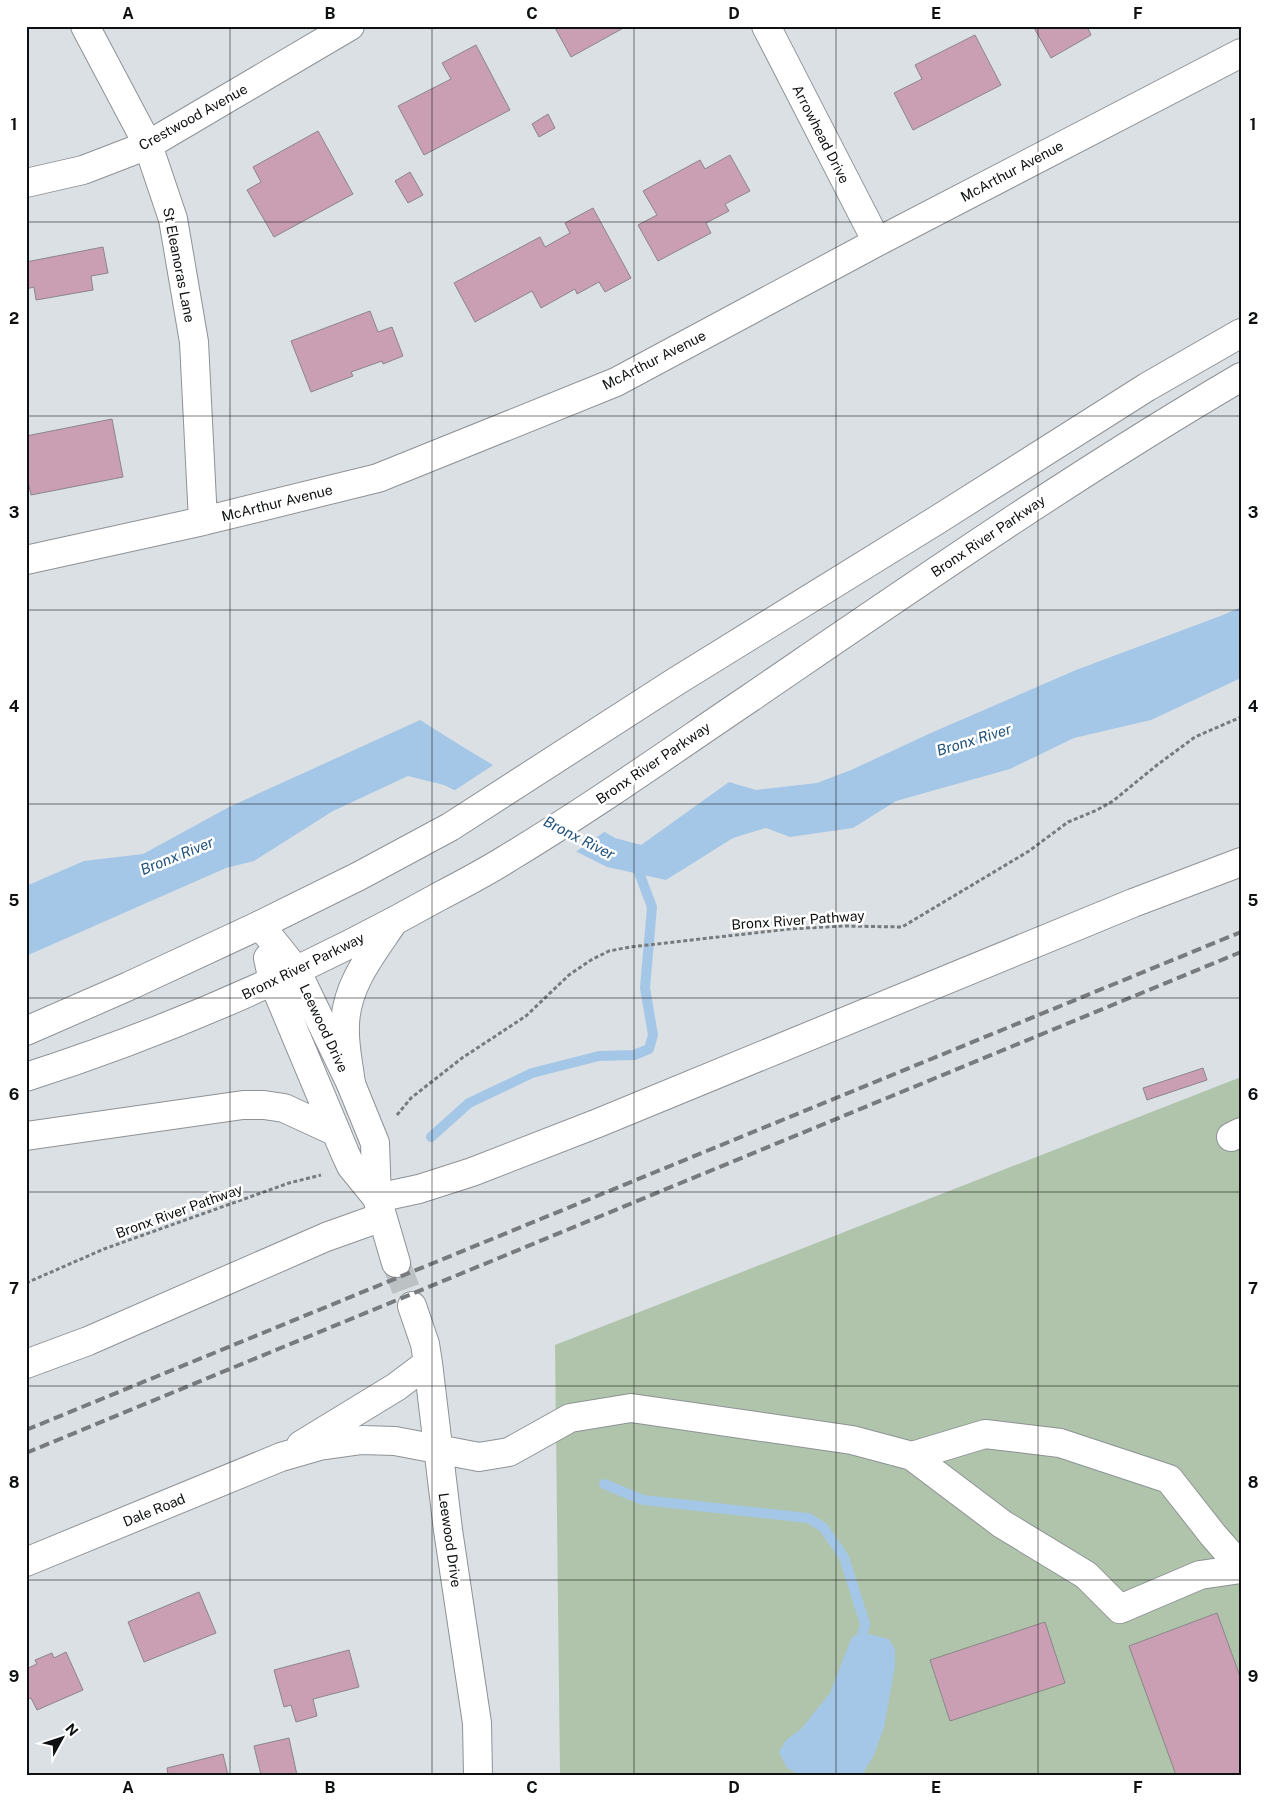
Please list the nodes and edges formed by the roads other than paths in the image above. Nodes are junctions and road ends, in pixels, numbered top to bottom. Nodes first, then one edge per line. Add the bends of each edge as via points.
1 (85, 26) edge
2 (350, 26) edge
3 (766, 26) edge
4 (1241, 53) edge
5 (148, 145) junction
6 (26, 183) edge
7 (877, 242) junction
8 (1241, 333) edge
9 (1241, 377) edge
10 (203, 521) junction
11 (26, 560) edge
12 (1241, 862) edge
13 (394, 922) junction
14 (260, 925) junction
15 (285, 976) junction
16 (26, 1031) edge
17 (26, 1077) edge
18 (350, 1084) junction
19 (336, 1132) junction
20 (26, 1136) edge
21 (379, 1207) junction
22 (396, 1263) tunnel mouth
23 (412, 1306) tunnel mouth
24 (428, 1363) junction
25 (26, 1364) edge
26 (439, 1449) junction
27 (912, 1456) junction
28 (282, 1457) junction
29 (26, 1562) edge
30 (1241, 1568) edge
31 (478, 1775) edge

1 - 5 main road, St Eleanoras Lane
2 - 5 main road, Crestwood Avenue
3 - 7 main road, Arrowhead Drive
4 - 7 main road, McArthur Avenue
5 - 6 main road, Crestwood Avenue via 83,170
5 - 10 main road, St Eleanoras Lane via 173,219 194,342
7 - 10 main road, McArthur Avenue via 616,382 378,478
8 - 14 main road via 1147,387 450,826
9 - 13 main road, Bronx River Parkway via 1070,481 593,804 507,859
10 - 11 main road, McArthur Avenue
12 - 21 main road via 1133,903 589,1126
13 - 15 main road, Bronx River Parkway
13 - 18 main road via 363,968 350,997 344,1028
14 - 15 main road, Leewood Drive
14 - 16 main road
15 - 17 main road, Bronx River Parkway via 165,1028
15 - 18 main road, Leewood Drive
15 - 19 main road, Leewood Drive
18 - 21 main road, Leewood Drive via 375,1143
19 - 20 main road via 284,1108 243,1104
19 - 21 main road, Leewood Drive via 351,1166
21 - 22 main road, Leewood Drive
21 - 25 main road via 326,1237 88,1341
23 - 24 main road, Leewood Drive
24 - 26 main road, Leewood Drive
24 - 28 main road, Dale Road via 396,1387
26 - 27 main road, Dale Road via 479,1457 508,1452 570,1418 631,1408 852,1440
26 - 28 main road, Dale Road via 362,1440 319,1446
26 - 31 main road, Leewood Drive via 477,1723
27 - 30 main road via 985,1434 1060,1443 1169,1480
27 - 30 main road via 1002,1524 1086,1576 1120,1609 1200,1575
28 - 29 main road, Dale Road

